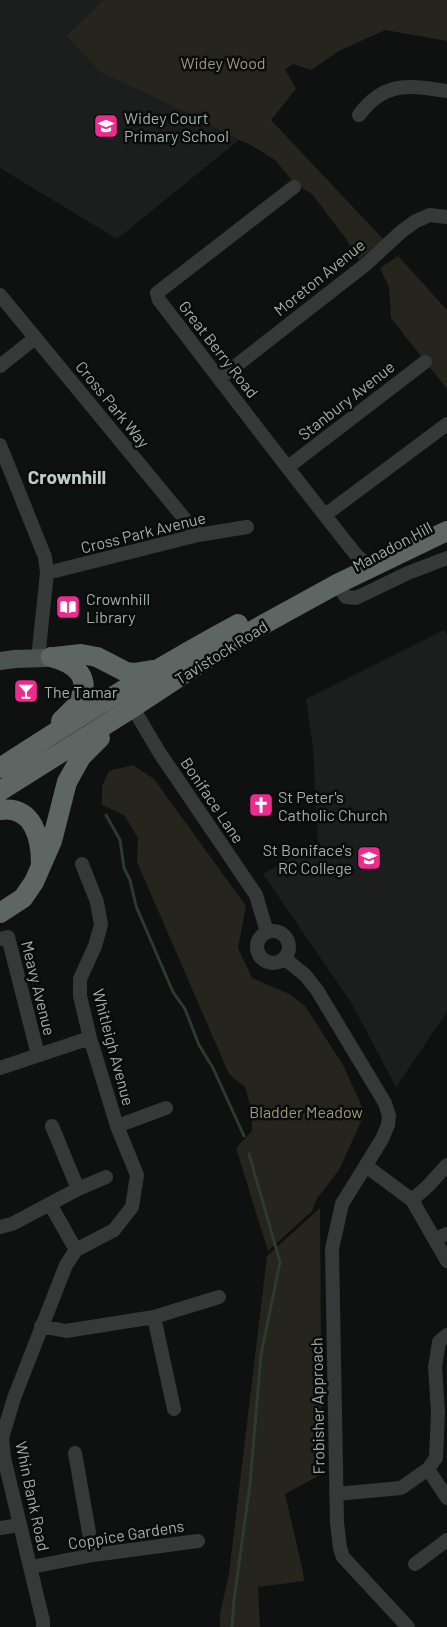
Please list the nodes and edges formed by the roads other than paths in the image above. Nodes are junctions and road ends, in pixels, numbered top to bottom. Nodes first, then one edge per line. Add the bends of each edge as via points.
1 (447, 91) edge
2 (359, 115) dead end
3 (294, 187) dead end
4 (446, 214) edge
5 (0, 295) edge
6 (35, 338) junction
7 (425, 362) dead end
8 (0, 366) edge
9 (219, 378) junction
10 (447, 424) edge
11 (0, 445) edge
12 (288, 467) junction
13 (325, 516) junction
14 (447, 517) edge
15 (247, 527) dead end
16 (447, 532) edge
17 (198, 535) junction
18 (447, 558) edge
19 (363, 561) junction
20 (47, 573) junction
21 (337, 580) junction
22 (45, 658) junction
23 (0, 661) edge
24 (156, 669) junction
25 (123, 690) junction
26 (130, 709) junction
27 (28, 750) junction
28 (0, 768) edge
29 (0, 791) edge
30 (0, 810) edge
31 (82, 864) dead end
32 (41, 868) junction
33 (0, 912) edge
34 (268, 932) junction
35 (0, 939) edge
36 (284, 958) junction
37 (90, 1038) junction
38 (38, 1055) junction
39 (0, 1068) edge
40 (166, 1108) dead end
41 (52, 1126) dead end
42 (117, 1126) junction
43 (447, 1165) edge
44 (366, 1166) junction
45 (106, 1177) dead end
46 (78, 1189) junction
47 (412, 1200) junction
48 (50, 1204) junction
49 (0, 1227) edge
50 (441, 1236) edge
51 (76, 1250) junction
52 (447, 1261) edge
53 (219, 1297) dead end
54 (154, 1317) junction
55 (41, 1326) junction
56 (447, 1335) edge
57 (174, 1409) dead end
58 (443, 1412) edge
59 (75, 1453) dead end
60 (428, 1469) junction
61 (336, 1494) junction
62 (447, 1498) edge
63 (20, 1525) junction
64 (0, 1528) edge
65 (447, 1540) edge
66 (198, 1541) dead end
67 (93, 1556) junction
68 (415, 1564) dead end
69 (31, 1567) junction
70 (43, 1627) edge
71 (408, 1627) edge

1 - 2 street via 397,87 368,102
3 - 9 street, Great Berry Road via 156,293
4 - 9 street, Moreton Avenue via 430,215 402,231 365,265
5 - 6 street, Cross Park Way
6 - 8 street
6 - 17 street, Cross Park Way
7 - 12 street, Stanbury Avenue
9 - 12 street, Great Berry Road
10 - 13 street
11 - 20 street via 45,557
12 - 13 street, Great Berry Road
13 - 19 street, Great Berry Road
14 - 19 highway, Manadon Hill
15 - 17 street, Cross Park Avenue
16 - 21 highway, Manadon Hill
17 - 20 street, Cross Park Avenue
18 - 21 street via 356,598 346,597
19 - 21 highway, Manadon Hill
20 - 22 street
21 - 24 highway, Tavistock Road via 237,625
21 - 26 highway, Tavistock Road via 237,639
22 - 23 main road
22 - 24 highway via 80,654 97,657 134,674
22 - 27 highway via 71,664 80,674 84,690 77,705
24 - 25 highway, Tavistock Road
25 - 26 street, Boniface Lane
25 - 27 highway, Tavistock Road
26 - 29 highway, Tavistock Road
26 - 32 highway via 81,757 67,782
26 - 34 street, Boniface Lane via 256,895
27 - 28 highway, Tavistock Road
30 - 32 highway via 15,812 31,822 39,839
31 - 37 street, Whitleigh Avenue via 102,925 80,979 80,996
32 - 33 highway via 23,898
34 - 36 street via 276,931 286,938 288,950
34 - 36 street via 258,945 262,957 273,962
35 - 38 street, Meavy Avenue via 8,937
36 - 44 street via 317,990 385,1103 388,1126
37 - 38 street
37 - 42 street, Whitleigh Avenue
38 - 39 street
40 - 42 street, Whitleigh Avenue
41 - 46 street
42 - 51 street, Whitleigh Avenue via 137,1175 132,1208 114,1230
43 - 47 street
44 - 47 street
44 - 61 street, Frobisher Approach via 342,1204 332,1249
45 - 46 street
46 - 48 street
47 - 50 street
48 - 49 street
48 - 51 street
50 - 52 street
51 - 55 street, Whin Bank Road via 66,1265
53 - 54 street
54 - 55 street via 66,1331
54 - 57 street
55 - 63 street, Whin Bank Road via 2,1438
56 - 58 street via 439,1342 435,1367
58 - 60 street via 436,1458
59 - 67 street
60 - 61 street via 401,1488
60 - 62 street
61 - 71 street, Frobisher Approach via 340,1548 344,1557
63 - 64 street
63 - 69 street, Whin Bank Road
65 - 68 street
66 - 67 street, Coppice Gardens
67 - 69 street, Coppice Gardens
69 - 70 street, Whin Bank Road

